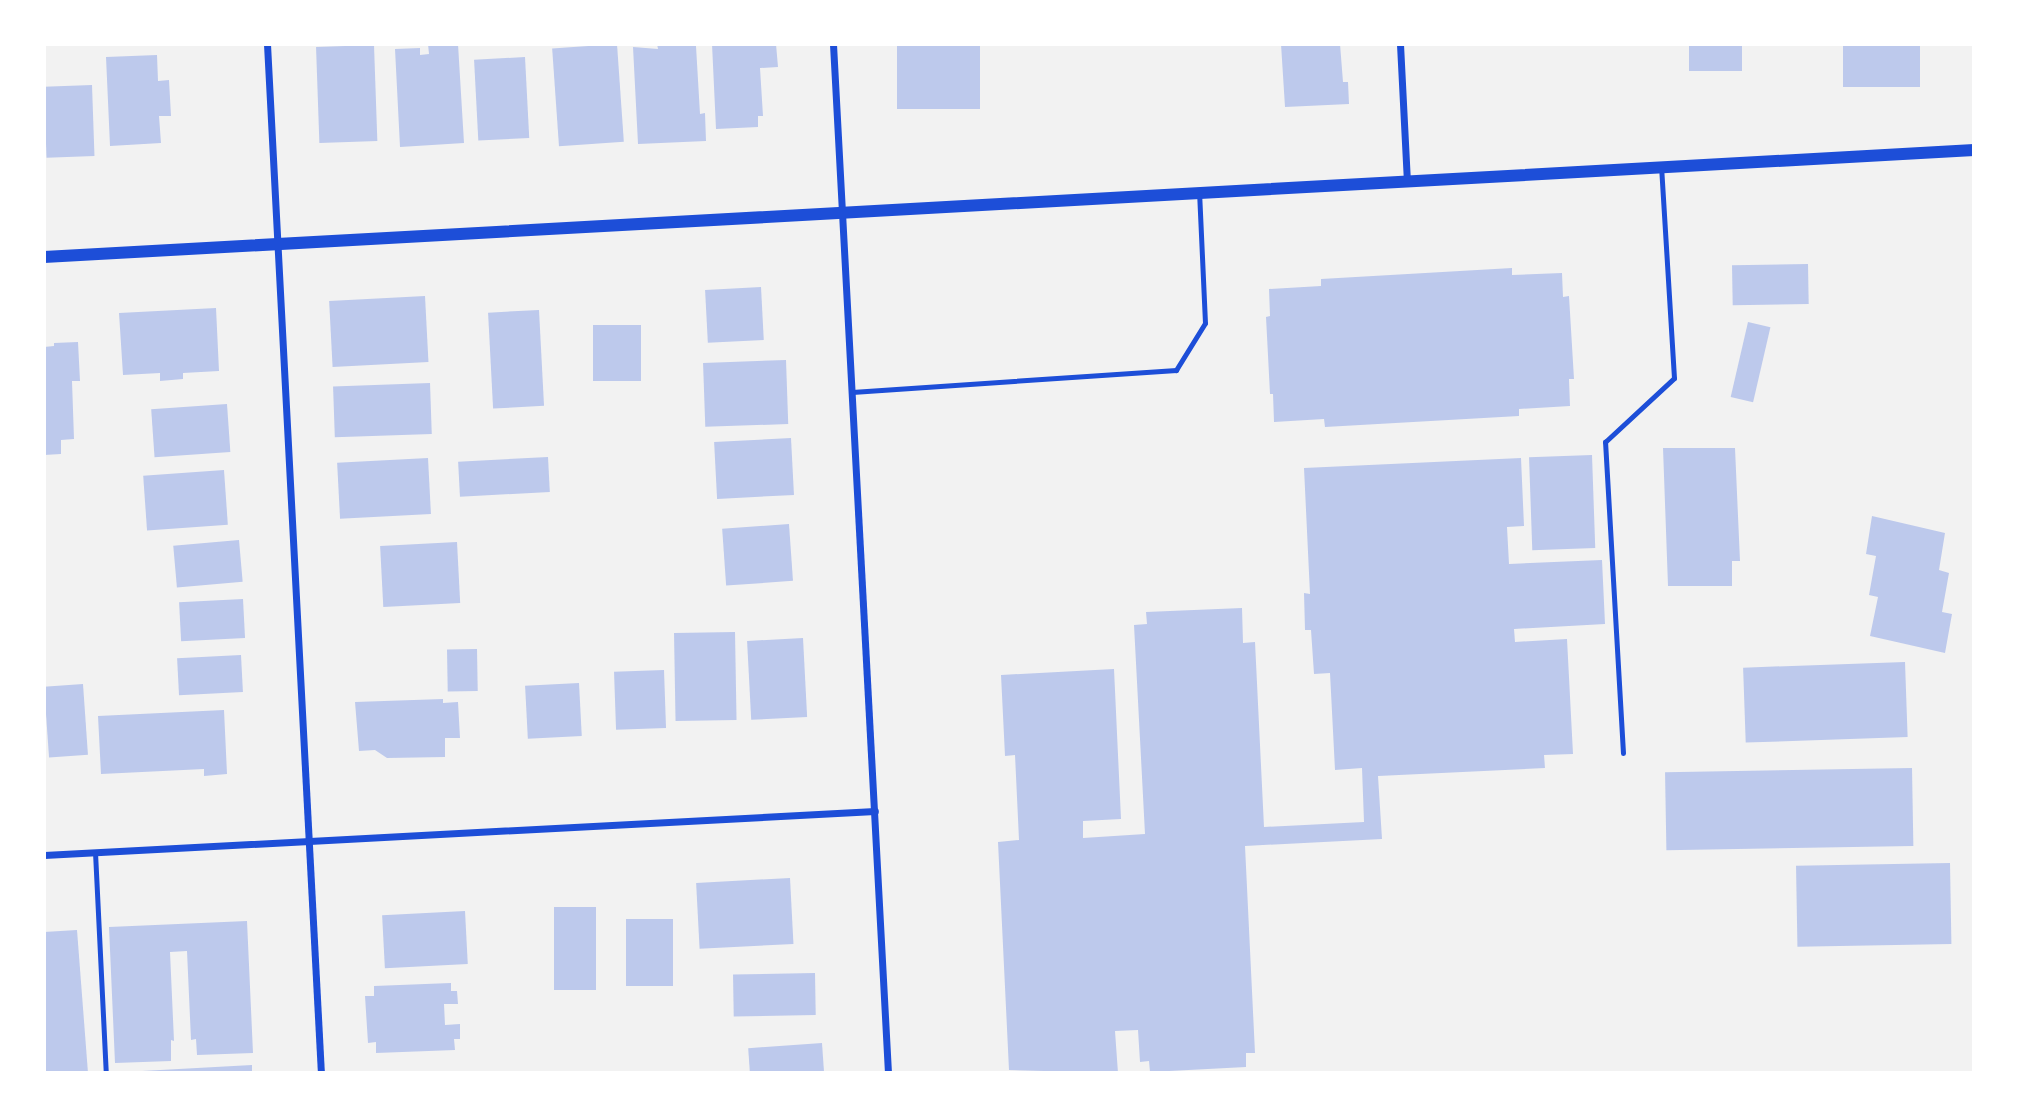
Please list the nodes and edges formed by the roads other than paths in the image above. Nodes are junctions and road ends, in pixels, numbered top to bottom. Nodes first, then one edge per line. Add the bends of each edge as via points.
1 (267, 44) edge
2 (833, 44) edge
3 (1400, 44) edge
4 (1974, 150) edge
5 (1661, 168) junction
6 (1407, 182) junction
7 (1199, 193) junction
8 (842, 213) junction
9 (277, 244) junction
10 (44, 257) edge
11 (852, 392) junction
12 (1623, 753) dead end
13 (875, 811) junction
14 (309, 841) junction
15 (95, 852) junction
16 (44, 855) edge
17 (106, 1073) edge
18 (321, 1073) edge
19 (888, 1073) edge

1 - 9 street
2 - 8 street
3 - 6 street
4 - 5 street
5 - 6 street
5 - 12 lane via 1674,378 1605,442
6 - 7 street
7 - 8 street
7 - 11 lane via 1205,323 1176,370
8 - 9 street
8 - 11 street
9 - 10 street
9 - 14 street
11 - 13 street
13 - 14 street
13 - 19 street
14 - 15 street
14 - 18 street
15 - 16 street
15 - 17 lane

